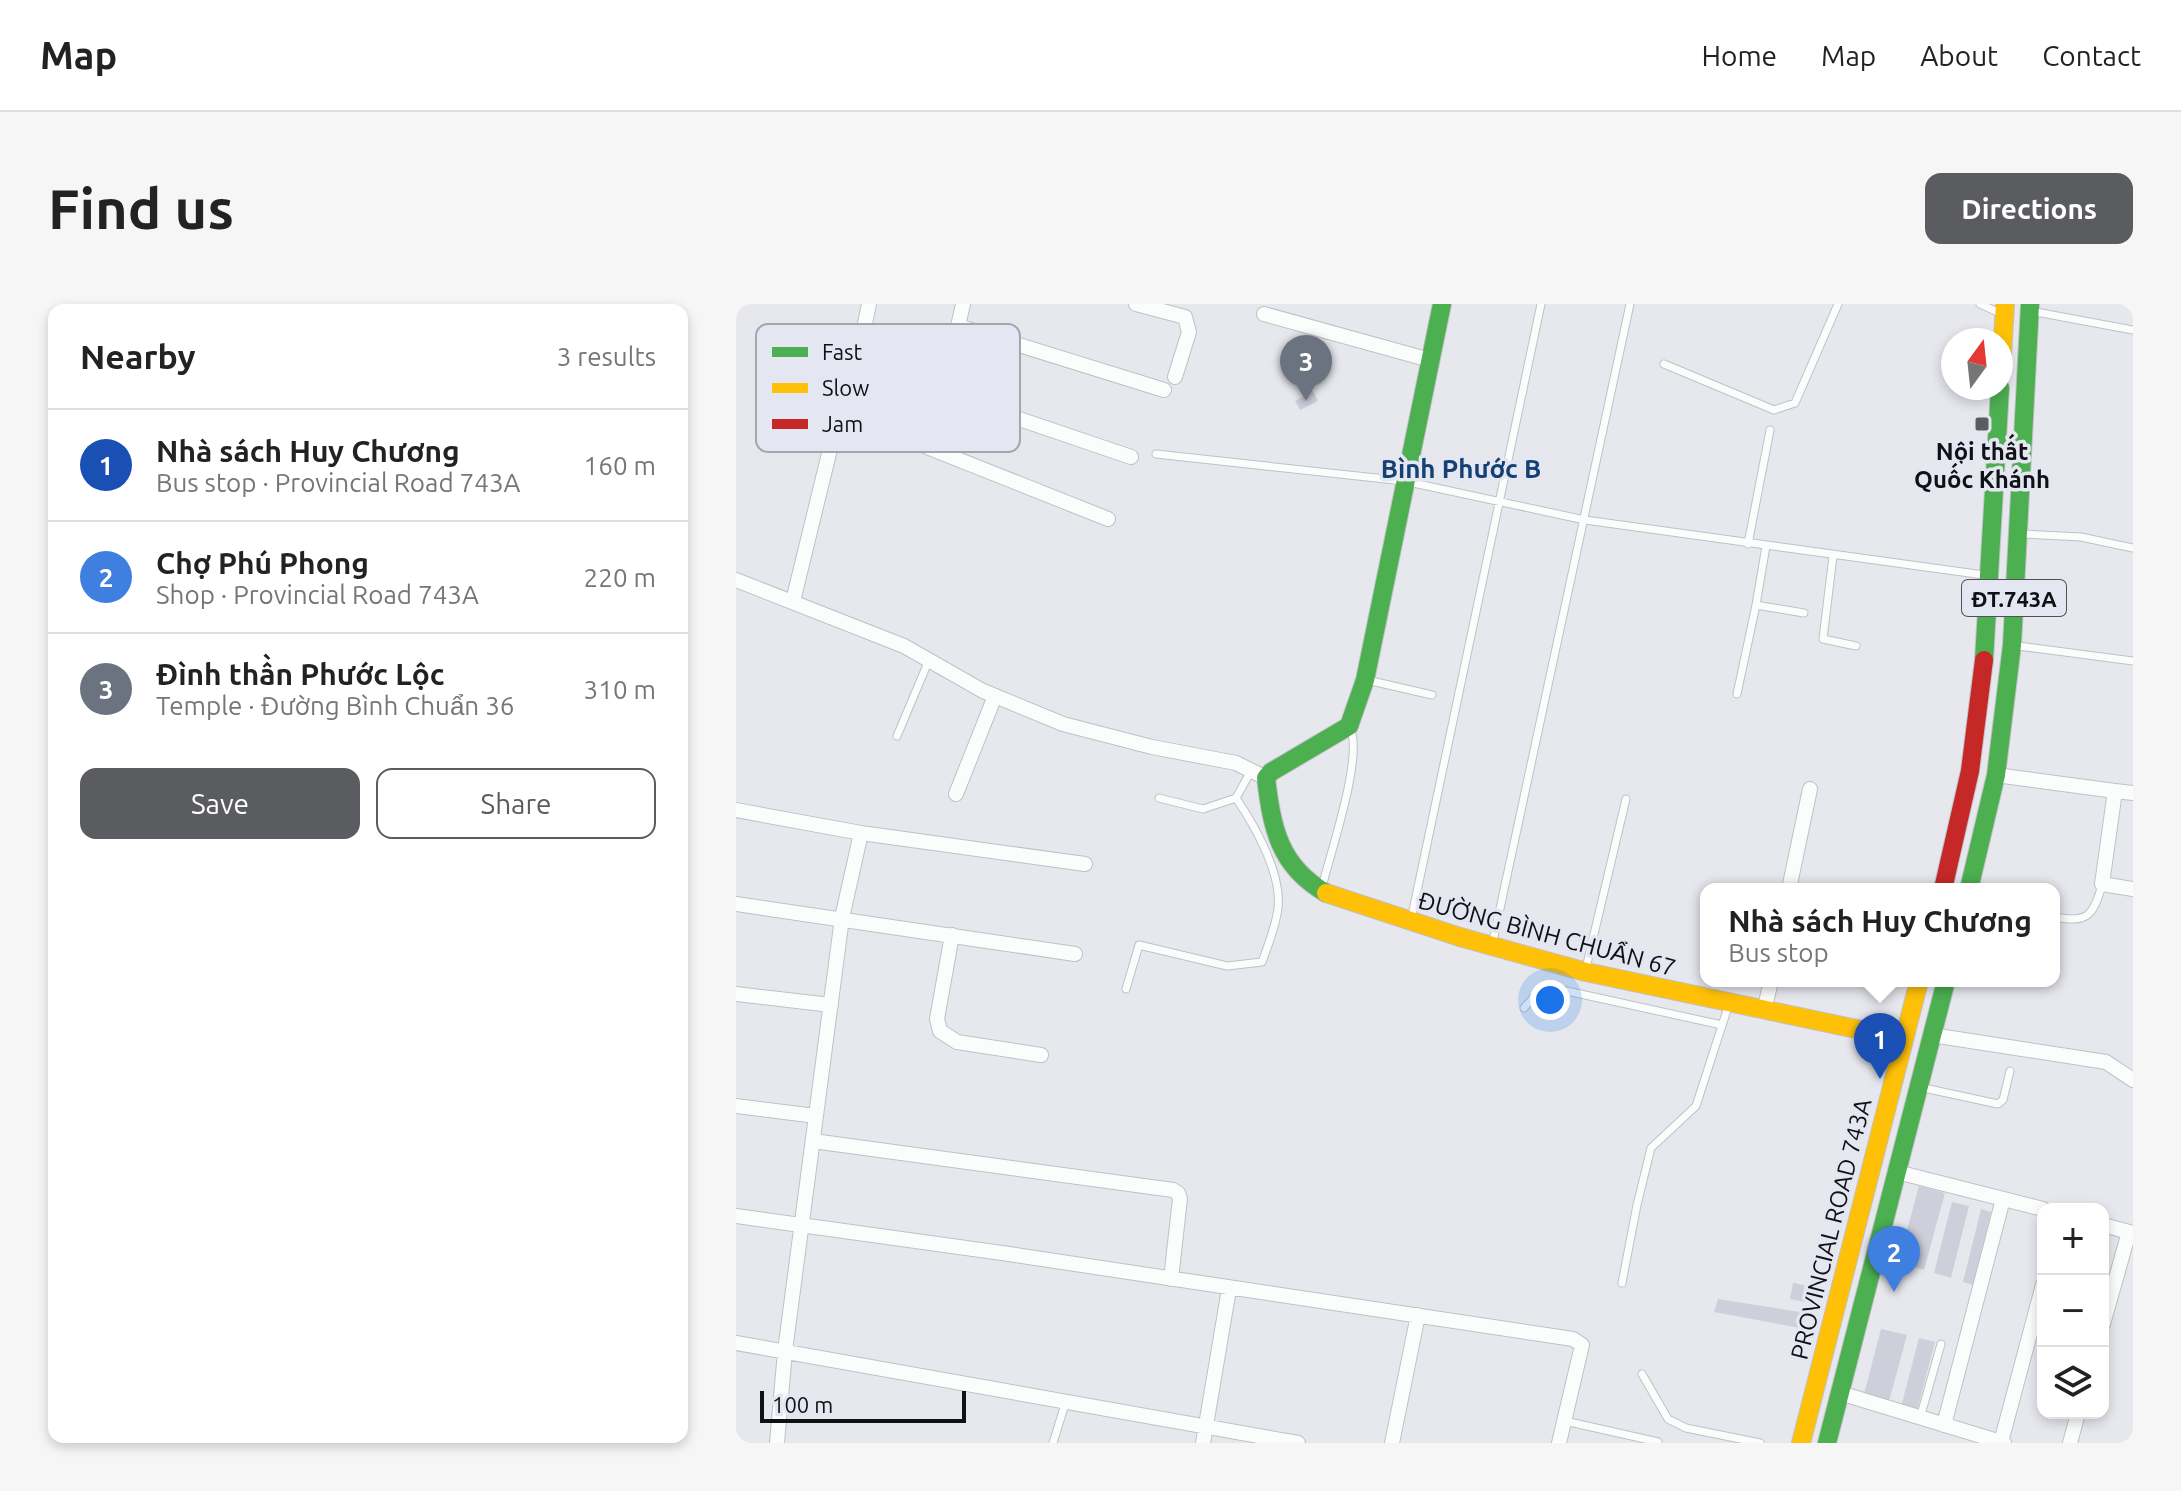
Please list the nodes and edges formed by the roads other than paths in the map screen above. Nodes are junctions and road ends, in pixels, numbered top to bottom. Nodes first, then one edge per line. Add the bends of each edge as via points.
1 (869, 304) edge
2 (963, 304) edge
3 (1136, 304) edge
4 (1442, 304) edge
5 (1541, 304) edge
6 (1630, 304) edge
7 (1838, 304) edge
8 (1980, 304) edge
9 (2030, 307) edge
10 (2004, 310) edge
11 (1264, 314) dead end
12 (865, 324) edge
13 (958, 324) edge
14 (2133, 330) edge
15 (1020, 345) edge
16 (1430, 360) junction
17 (1664, 364) dead end
18 (1175, 377) dead end
19 (1164, 390) dead end
20 (1999, 400) edge
21 (1020, 419) edge
22 (1770, 430) dead end
23 (829, 452) edge
24 (940, 452) edge
25 (1156, 454) dead end
26 (1131, 457) dead end
27 (1404, 481) junction
28 (1499, 501) junction
29 (1108, 519) dead end
30 (1585, 520) junction
31 (2018, 534) junction
32 (1748, 544) junction
33 (1766, 546) junction
34 (2133, 548) edge
35 (1833, 556) junction
36 (1990, 576) junction
37 (736, 580) edge
38 (793, 601) junction
39 (1756, 605) junction
40 (1804, 613) dead end
41 (2012, 645) junction
42 (1856, 646) dead end
43 (929, 660) junction
44 (2133, 661) edge
45 (1365, 680) junction
46 (1737, 694) dead end
47 (1432, 695) dead end
48 (995, 696) junction
49 (1349, 726) junction
50 (897, 736) dead end
51 (1258, 774) junction
52 (1996, 775) junction
53 (1810, 789) dead end
54 (2115, 791) junction
55 (2133, 793) edge
56 (956, 794) dead end
57 (1159, 798) dead end
58 (1236, 798) junction
59 (1626, 799) dead end
60 (736, 810) edge
61 (861, 833) junction
62 (1085, 864) dead end
63 (1790, 883) edge
64 (1944, 883) edge
65 (1970, 883) edge
66 (2102, 884) junction
67 (1321, 889) junction
68 (2133, 889) edge
69 (736, 904) edge
70 (842, 918) junction
71 (2060, 918) edge
72 (1411, 922) junction
73 (952, 935) junction
74 (1492, 947) junction
75 (1075, 954) dead end
76 (1585, 970) junction
77 (1770, 987) edge
78 (1917, 987) edge
79 (1944, 987) edge
80 (1126, 989) dead end
81 (736, 994) edge
82 (831, 1005) junction
83 (1728, 1005) junction
84 (1524, 1008) dead end
85 (1764, 1011) junction
86 (1722, 1025) junction
87 (1932, 1035) junction
88 (1904, 1039) junction
89 (1041, 1055) dead end
90 (2010, 1071) dead end
91 (2133, 1080) edge
92 (1918, 1087) junction
93 (736, 1106) edge
94 (816, 1116) junction
95 (813, 1141) junction
96 (1897, 1172) junction
97 (2003, 1199) junction
98 (2037, 1208) edge
99 (736, 1216) edge
100 (801, 1225) junction
101 (2109, 1226) edge
102 (2131, 1232) edge
103 (1171, 1279) junction
104 (1622, 1283) dead end
105 (1229, 1289) junction
106 (2109, 1304) edge
107 (2037, 1308) edge
108 (1418, 1315) junction
109 (736, 1343) edge
110 (1941, 1344) dead end
111 (785, 1351) junction
112 (1642, 1374) dead end
113 (1840, 1393) junction
114 (1066, 1401) junction
115 (1920, 1418) junction
116 (2076, 1419) edge
117 (1565, 1421) junction
118 (1944, 1425) junction
119 (1206, 1426) junction
120 (1658, 1442) edge
121 (2002, 1442) edge
122 (777, 1443) edge
123 (1053, 1443) edge
124 (1203, 1443) edge
125 (1298, 1443) edge
126 (1392, 1443) edge
127 (1559, 1443) edge
128 (1760, 1443) edge
129 (1801, 1443) edge
130 (1827, 1443) edge
131 (2070, 1443) edge

1 - 12 street
2 - 13 street
3 - 18 street via 1185,317 1189,332
4 - 16 main road
5 - 28 lane
6 - 30 lane
7 - 17 lane via 1795,403 1774,410
8 - 10 lane
9 - 14 lane
9 - 31 main road, ĐT.743A
11 - 16 street
15 - 19 street
16 - 27 main road
20 - 36 main road, ĐT.743A
21 - 26 street
22 - 32 lane
23 - 38 street
24 - 29 street
25 - 27 lane
27 - 28 lane
27 - 45 main road
28 - 30 lane
28 - 72 lane
30 - 32 lane
30 - 74 lane
31 - 34 lane via 2081,537
31 - 41 main road, ĐT.743A
32 - 33 lane
33 - 35 lane
33 - 39 lane
35 - 36 lane
35 - 42 lane via 1823,639
36 - 64 main road, ĐT.743A via 1979,718
37 - 38 street
38 - 43 street
39 - 40 lane
39 - 46 lane
41 - 44 lane
41 - 52 main road, ĐT.743A
43 - 48 street
43 - 50 lane
45 - 47 lane
45 - 49 main road
48 - 51 street via 1063,724 1236,763
48 - 56 street
49 - 51 main road via 1271,772
49 - 67 lane via 1355,738 1354,760
51 - 58 lane
51 - 67 main road, ĐƯỜNG BÌNH CHUẨN 67 via 1291,865
52 - 54 street
52 - 65 main road, ĐT.743A
53 - 63 street
54 - 55 street
54 - 66 street
57 - 58 lane via 1203,809
58 - 80 lane via 1255,826 1279,890 1262,962 1227,966 1139,945
59 - 76 lane
60 - 61 street
61 - 62 street
61 - 70 street
66 - 68 street
66 - 71 lane via 2086,917
67 - 72 main road, ĐƯỜNG BÌNH CHUẨN 67
69 - 70 street
70 - 73 street
70 - 82 street
72 - 74 main road, ĐƯỜNG BÌNH CHUẨN 67
73 - 75 street
73 - 89 street via 937,1019 940,1031 957,1042
74 - 76 main road, ĐƯỜNG BÌNH CHUẨN 67
76 - 83 main road, ĐƯỜNG BÌNH CHUẨN 67
77 - 85 street
78 - 88 main road, PROVINCIAL ROAD 743A
79 - 87 main road, PROVINCIAL ROAD 743A
81 - 82 street
82 - 94 street
83 - 85 main road, ĐƯỜNG BÌNH CHUẨN 67
83 - 86 lane
84 - 86 lane via 1544,986
85 - 88 main road, ĐƯỜNG BÌNH CHUẨN 67
86 - 104 lane via 1696,1106 1651,1148
87 - 91 street via 2106,1062
87 - 92 main road, PROVINCIAL ROAD 743A
88 - 129 main road, PROVINCIAL ROAD 743A
90 - 92 lane via 1998,1104
92 - 96 main road, PROVINCIAL ROAD 743A
93 - 94 street
94 - 95 street
95 - 100 street
95 - 103 street via 1173,1190 1180,1199
96 - 97 street
96 - 113 main road, PROVINCIAL ROAD 743A
97 - 98 street
97 - 118 street
99 - 100 street
100 - 103 street
100 - 111 street
101 - 102 street
102 - 106 street
103 - 105 street
105 - 108 street
105 - 119 street
107 - 121 street
108 - 117 street via 1573,1339 1582,1345
108 - 126 street
109 - 111 street
110 - 115 lane
111 - 114 street
111 - 122 street
112 - 128 lane via 1668,1419 1686,1428
113 - 115 street
113 - 130 main road, PROVINCIAL ROAD 743A
114 - 119 street
114 - 123 lane
115 - 118 street
116 - 131 street
117 - 120 lane
117 - 127 street
118 - 121 street
119 - 124 street
119 - 125 street

